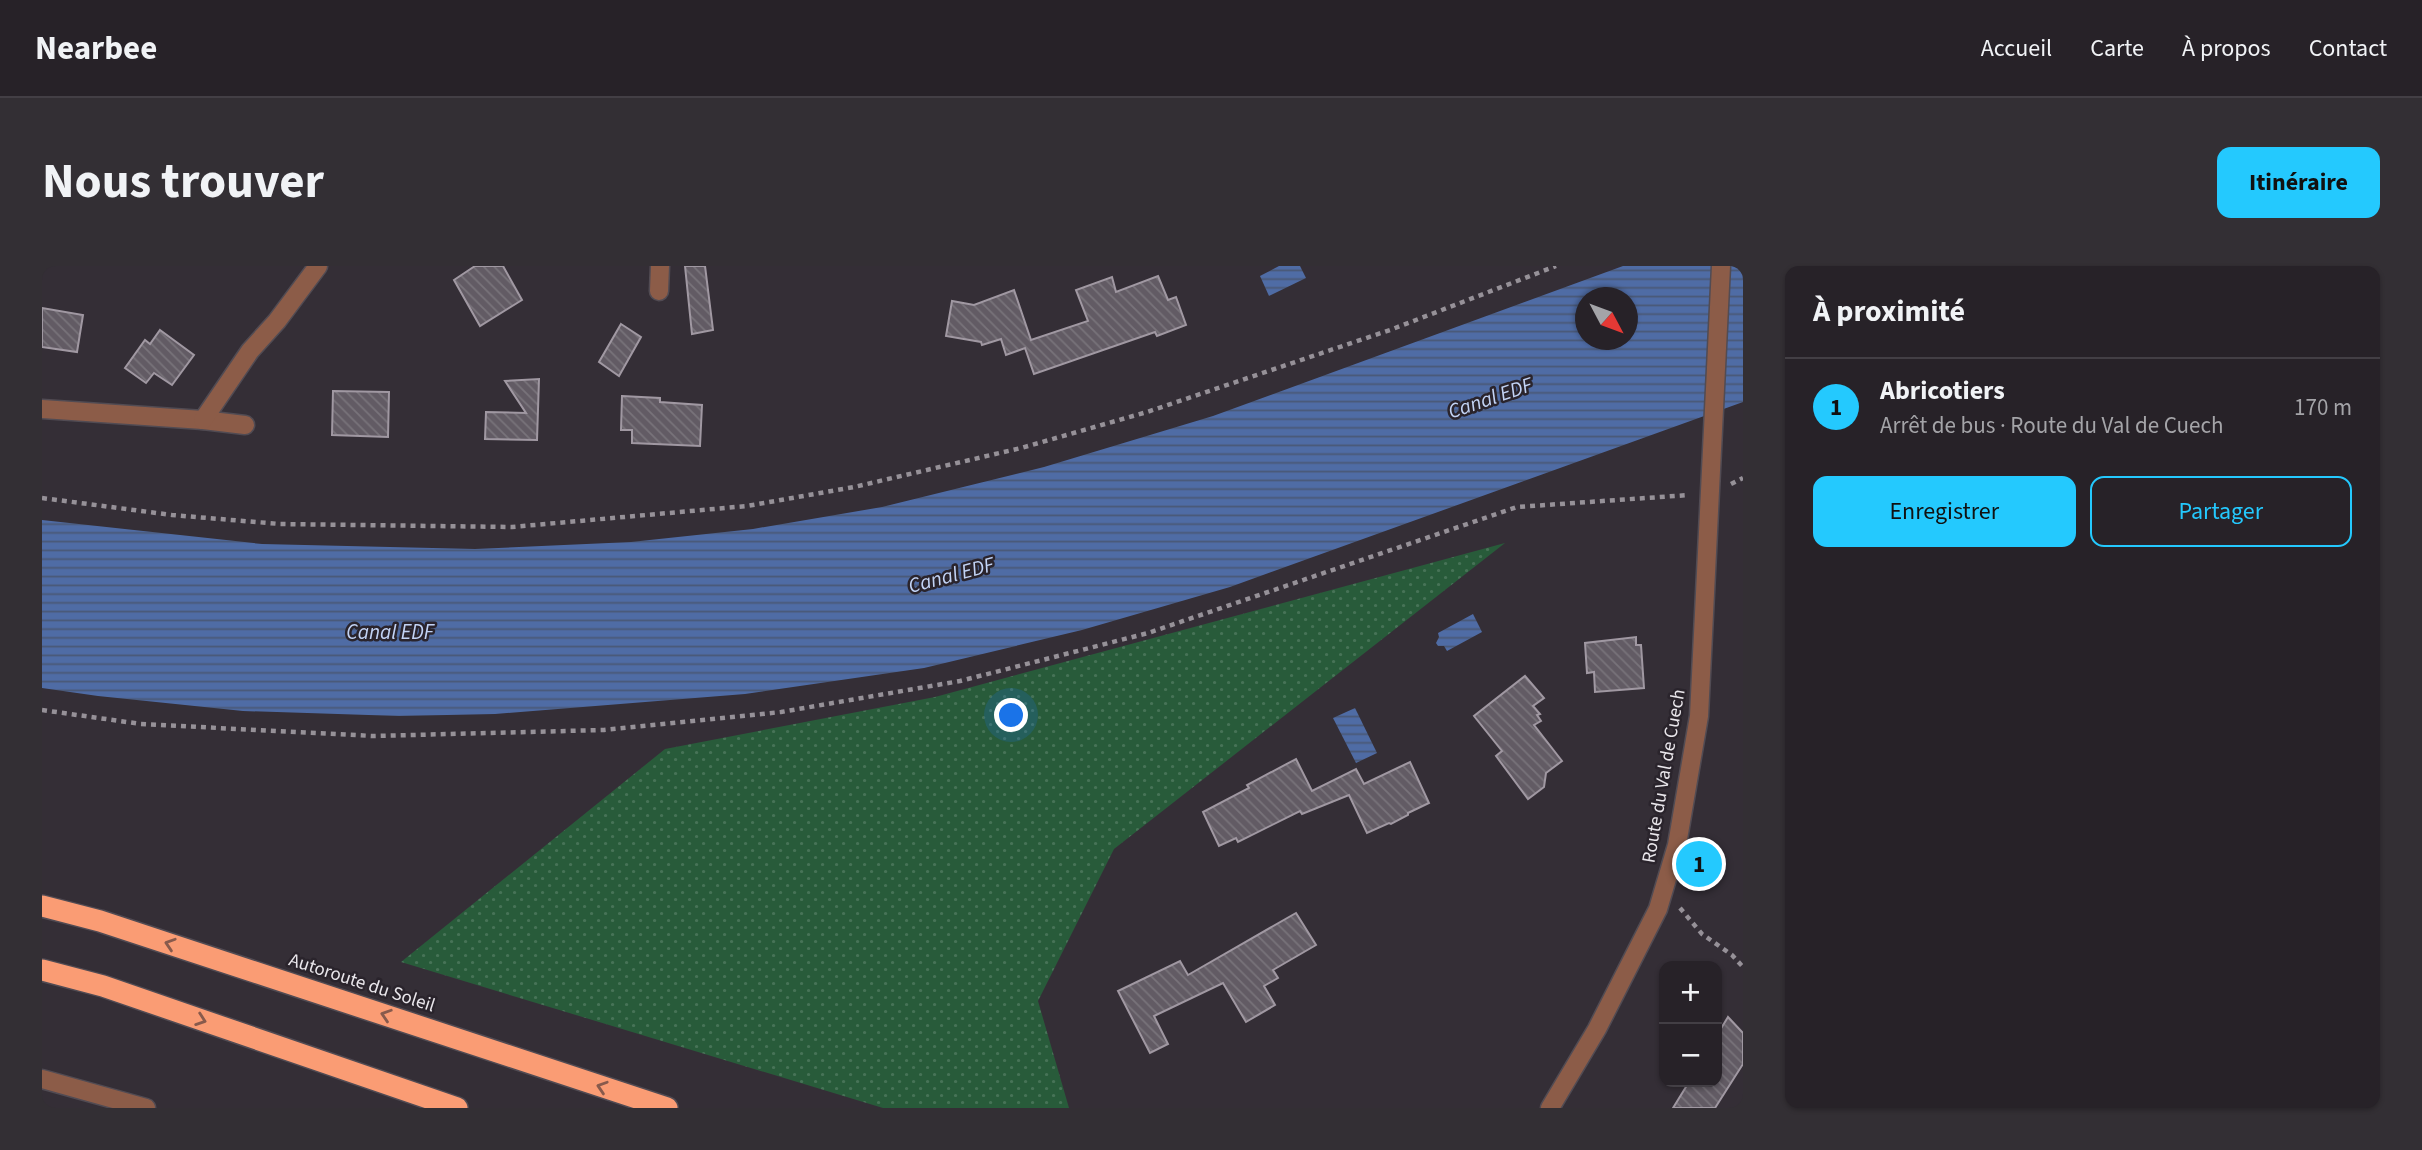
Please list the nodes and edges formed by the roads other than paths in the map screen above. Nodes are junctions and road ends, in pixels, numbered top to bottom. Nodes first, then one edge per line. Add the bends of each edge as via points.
1 (318, 266) edge
2 (660, 266) edge
3 (1721, 266) edge
4 (659, 291) dead end
5 (42, 409) edge
6 (203, 420) junction
7 (245, 425) dead end
8 (42, 906) edge
9 (42, 970) edge
10 (42, 1079) edge
11 (146, 1108) edge
12 (457, 1108) edge
13 (667, 1108) edge
14 (1550, 1108) edge

1 - 6 street via 250,351
2 - 4 street
3 - 14 street, Route du Val de Cuech via 1699,716 1677,845 1658,909 1597,1029
5 - 6 street
6 - 7 street
13 -> 8 highway, Autoroute du Soleil via 100,920
9 -> 12 highway via 103,986
10 - 11 street

